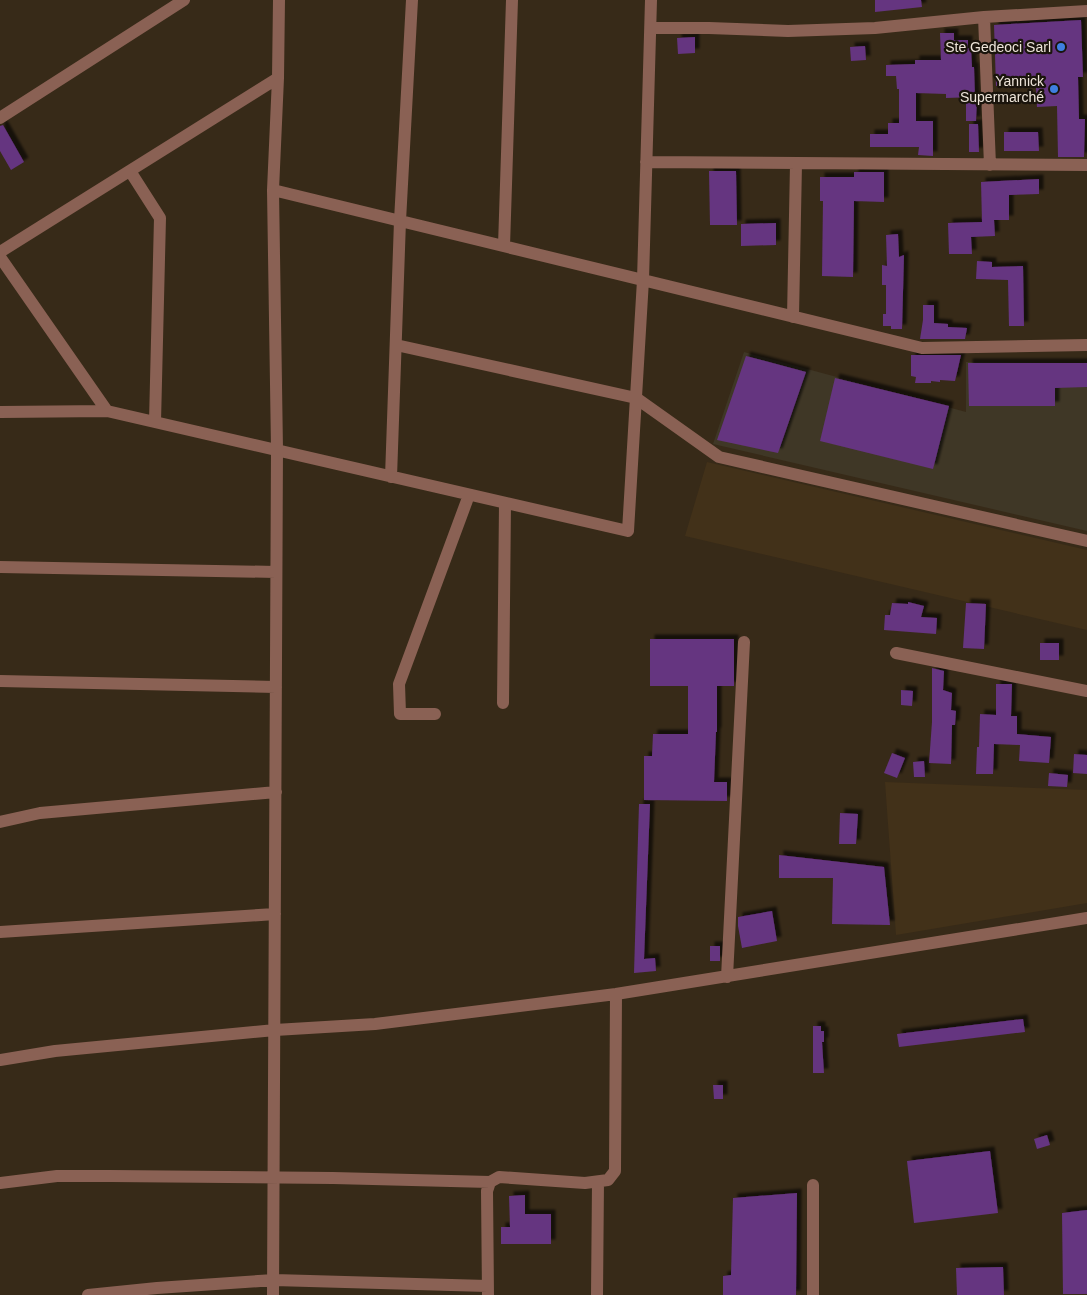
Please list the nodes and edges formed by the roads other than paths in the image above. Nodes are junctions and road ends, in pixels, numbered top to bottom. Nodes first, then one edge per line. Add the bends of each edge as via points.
1 (184, 0) edge
2 (279, 0) edge
3 (412, 0) edge
4 (512, 0) edge
5 (651, 0) edge
6 (1087, 11) edge
7 (984, 16) junction
8 (650, 28) junction
9 (278, 78) junction
10 (0, 118) edge
11 (646, 162) junction
12 (796, 164) junction
13 (990, 165) junction
14 (1087, 165) edge
15 (130, 170) junction
16 (273, 190) junction
17 (400, 221) junction
18 (504, 246) junction
19 (0, 252) edge
20 (0, 257) edge
21 (643, 280) junction
22 (793, 317) junction
23 (396, 345) junction
24 (1087, 345) edge
25 (636, 398) junction
26 (107, 411) junction
27 (0, 412) edge
28 (155, 422) junction
29 (277, 449) junction
30 (391, 477) junction
31 (468, 494) junction
32 (505, 503) junction
33 (1087, 541) edge
34 (0, 567) edge
35 (276, 572) junction
36 (744, 642) dead end
37 (896, 653) dead end
38 (0, 681) edge
39 (276, 688) junction
40 (1087, 692) edge
41 (503, 703) dead end
42 (435, 714) dead end
43 (276, 792) junction
44 (0, 822) edge
45 (275, 914) junction
46 (1087, 918) edge
47 (0, 932) edge
48 (727, 977) junction
49 (616, 994) junction
50 (275, 1030) junction
51 (0, 1060) edge
52 (274, 1178) junction
53 (490, 1182) junction
54 (598, 1182) junction
55 (0, 1183) edge
56 (813, 1185) dead end
57 (274, 1280) junction
58 (488, 1290) edge
59 (88, 1295) edge
60 (274, 1295) edge
61 (597, 1295) edge
62 (813, 1295) edge

1 - 10 street
2 - 9 street
3 - 17 street
4 - 18 street
5 - 8 street
6 - 7 street
7 - 8 street via 865,28 788,31
7 - 13 street
8 - 11 street
9 - 15 street
9 - 16 street
11 - 12 street
11 - 21 street
12 - 13 street
12 - 22 street
13 - 14 street
15 - 19 street
15 - 28 street via 160,218
16 - 17 street
16 - 29 street
17 - 18 street
17 - 23 street
18 - 21 street
20 - 26 street
21 - 22 street
21 - 25 street
22 - 24 street via 922,348
23 - 25 street
23 - 30 street
25 - 32 street via 628,531
25 - 33 street via 718,457
26 - 27 street
26 - 28 street
28 - 29 street
29 - 30 street
29 - 35 street
30 - 31 street
31 - 32 street
31 - 42 street via 399,684 400,714
32 - 41 street
34 - 35 street
35 - 39 street
36 - 48 street
37 - 40 street
38 - 39 street
39 - 43 street
43 - 44 street via 40,813
43 - 45 street
45 - 47 street
45 - 50 street
46 - 48 street
48 - 49 street
49 - 50 street via 375,1024
49 - 54 street via 615,1171 608,1180
50 - 51 street via 55,1051
50 - 52 street
52 - 53 street
52 - 55 street via 57,1176
52 - 57 street
53 - 54 street via 499,1177
53 - 58 street via 487,1191
54 - 61 street
56 - 62 street
57 - 58 street
57 - 59 street
57 - 60 street

